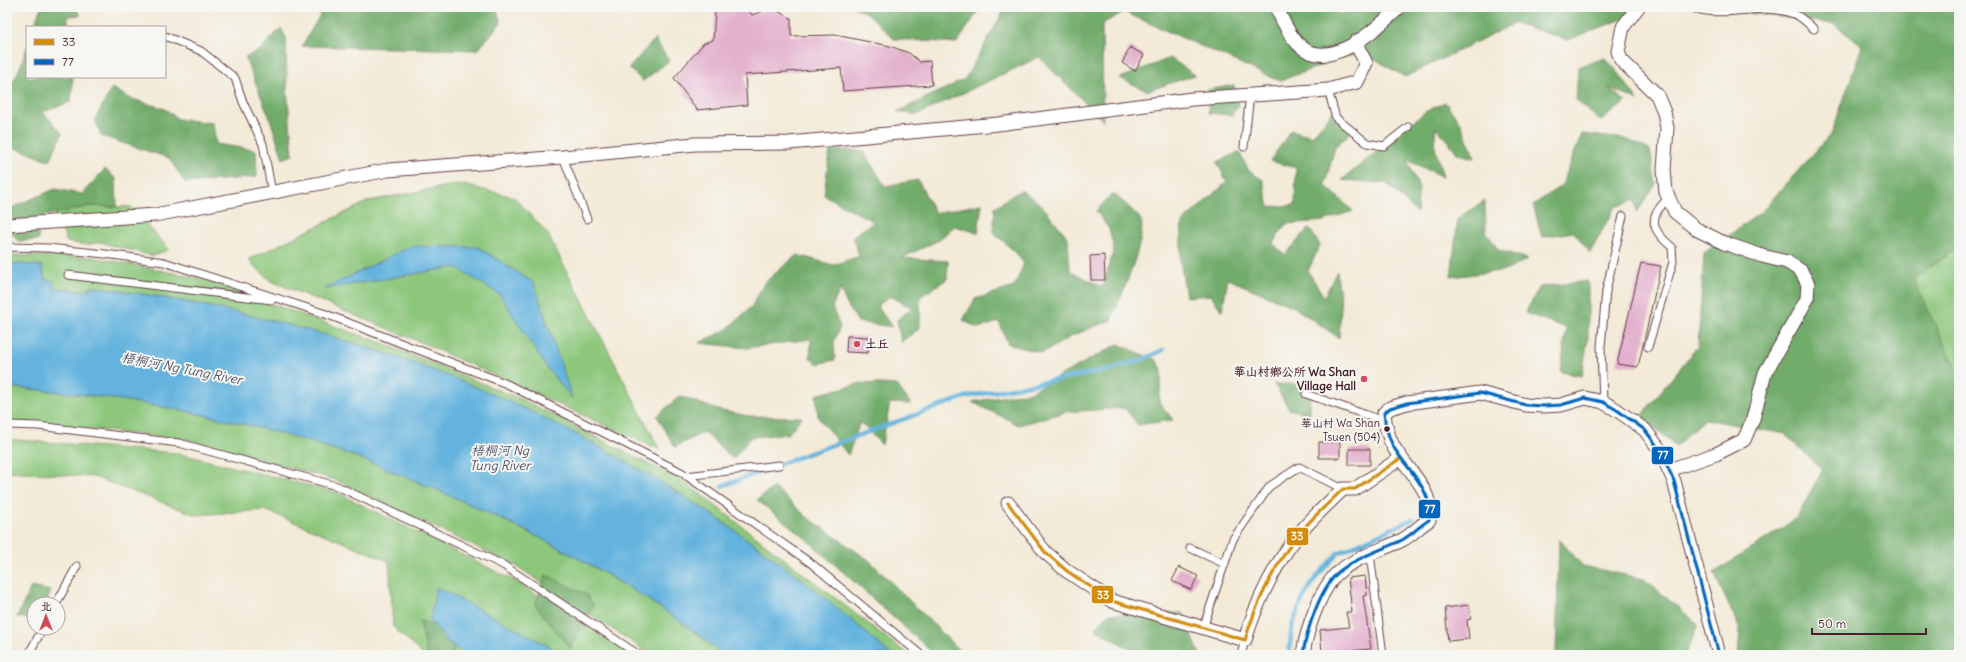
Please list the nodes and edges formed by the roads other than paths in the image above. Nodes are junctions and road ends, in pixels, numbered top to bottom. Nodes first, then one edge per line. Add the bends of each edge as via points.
1 (1276, 7) edge
2 (1400, 7) edge
3 (1638, 7) edge
4 (1690, 7) edge
5 (1814, 29) dead end
6 (166, 36) edge
7 (1355, 42) junction
8 (1328, 90) junction
9 (1250, 95) junction
10 (1408, 127) dead end
11 (1244, 147) dead end
12 (563, 157) junction
13 (272, 193) junction
14 (1669, 198) junction
15 (1622, 216) dead end
16 (586, 219) dead end
17 (7, 225) edge
18 (7, 247) edge
19 (68, 275) dead end
20 (288, 302) junction
21 (1648, 347) dead end
22 (1306, 394) dead end
23 (1603, 402) junction
24 (1384, 421) junction
25 (7, 425) edge
26 (1401, 458) junction
27 (779, 465) dead end
28 (1669, 470) junction
29 (686, 476) junction
30 (1343, 489) junction
31 (1008, 503) dead end
32 (1190, 548) dead end
33 (1370, 554) junction
34 (1225, 564) junction
35 (77, 566) dead end
36 (60, 596) edge
37 (1203, 628) junction
38 (39, 636) edge
39 (1245, 640) junction
40 (28, 655) edge
41 (639, 655) edge
42 (921, 655) edge
43 (1241, 655) edge
44 (1304, 655) edge
45 (1383, 655) edge
46 (1720, 655) edge

1 - 7 street via 1294,38 1312,53 1331,54
2 - 7 street
3 - 14 street via 1623,26 1618,51 1621,60 1657,95 1664,112 1667,128 1664,170
4 - 5 lane via 1720,13 1760,10 1791,13
6 - 13 lane via 201,51 235,78 242,102 263,144
7 - 8 street via 1366,63 1357,82
8 - 9 street
8 - 10 lane via 1336,118 1367,143 1384,146
9 - 11 lane
9 - 12 street via 1192,99 998,124 789,143 695,144
12 - 13 street via 388,170
12 - 16 lane
13 - 17 street via 155,216
14 - 21 lane via 1655,215 1655,226 1658,236 1672,248 1673,262
14 - 28 street via 1675,212 1696,229 1724,243 1787,262 1801,271 1808,284 1807,299 1765,373 1753,419 1744,440 1716,454
15 - 23 lane via 1606,291 1600,347
18 - 20 lane via 48,248 164,262
19 - 20 lane
20 - 29 lane via 507,384
22 - 24 lane
23 - 24 street via 1585,398 1561,405 1526,405 1480,393 1390,408 1384,414
23 - 28 street via 1645,430 1660,450
24 - 26 street via 1393,446
25 - 41 lane via 38,426 180,444 337,486 503,565
26 - 30 street via 1355,489
26 - 33 street via 1425,492 1431,511 1429,520 1403,539
27 - 29 lane
28 - 46 street
29 - 42 lane via 812,564
30 - 34 lane via 1299,467 1270,486 1233,539
30 - 39 street via 1303,529 1276,568 1250,623
31 - 37 street via 1045,552 1067,571 1112,601
32 - 34 lane
33 - 44 street via 1341,570 1326,588 1314,615
33 - 45 lane
34 - 37 lane
35 - 36 lane
37 - 39 street
38 - 40 lane
39 - 43 lane

